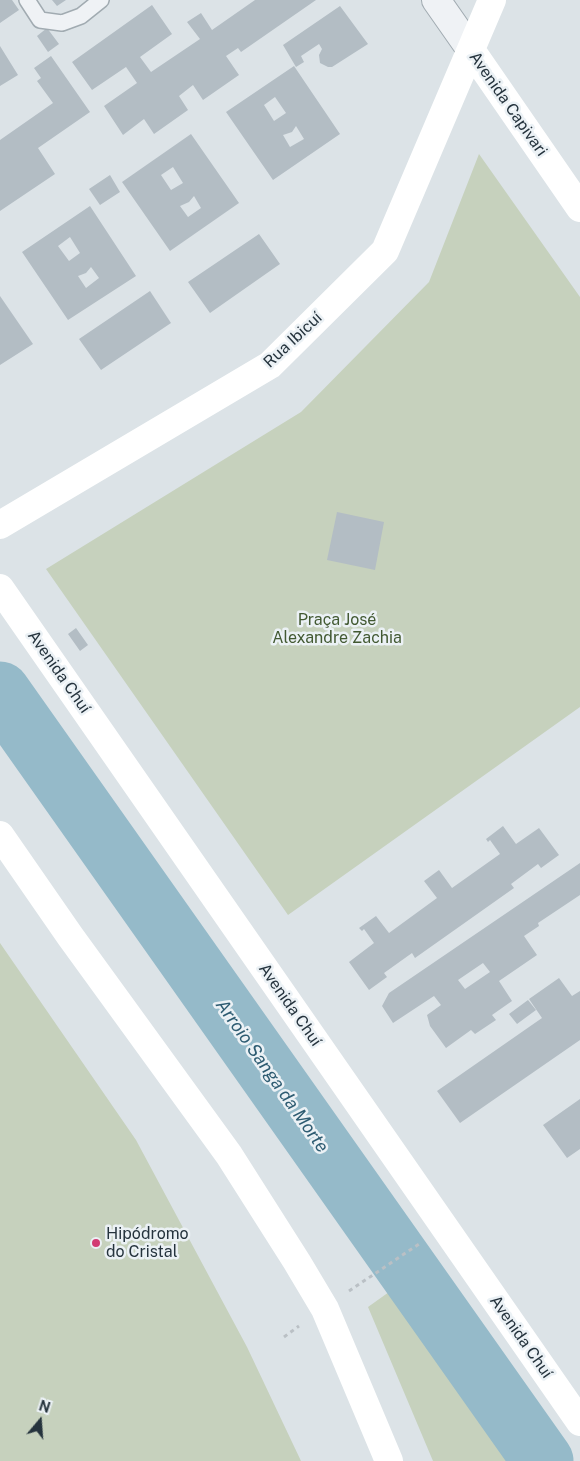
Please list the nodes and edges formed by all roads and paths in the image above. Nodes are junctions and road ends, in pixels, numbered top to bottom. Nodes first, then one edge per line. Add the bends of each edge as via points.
1 (27, 0) edge
2 (101, 0) edge
3 (436, 0) edge
4 (492, 0) edge
5 (471, 50) junction
6 (580, 208) edge
7 (0, 525) edge
8 (0, 588) edge
9 (0, 835) edge
10 (410, 1250) dead end
11 (358, 1285) dead end
12 (580, 1422) edge
13 (389, 1461) edge

1 - 2 lane via 40,20 62,22 81,16
3 - 5 street, Avenida Capivari
4 - 5 main road, Rua Ibicuí
5 - 6 main road, Avenida Capivari
5 - 7 main road, Rua Ibicuí via 385,251 270,365
8 - 12 main road, Avenida Chuí
9 - 13 main road via 229,1155 297,1262 325,1308
10 - 11 path

